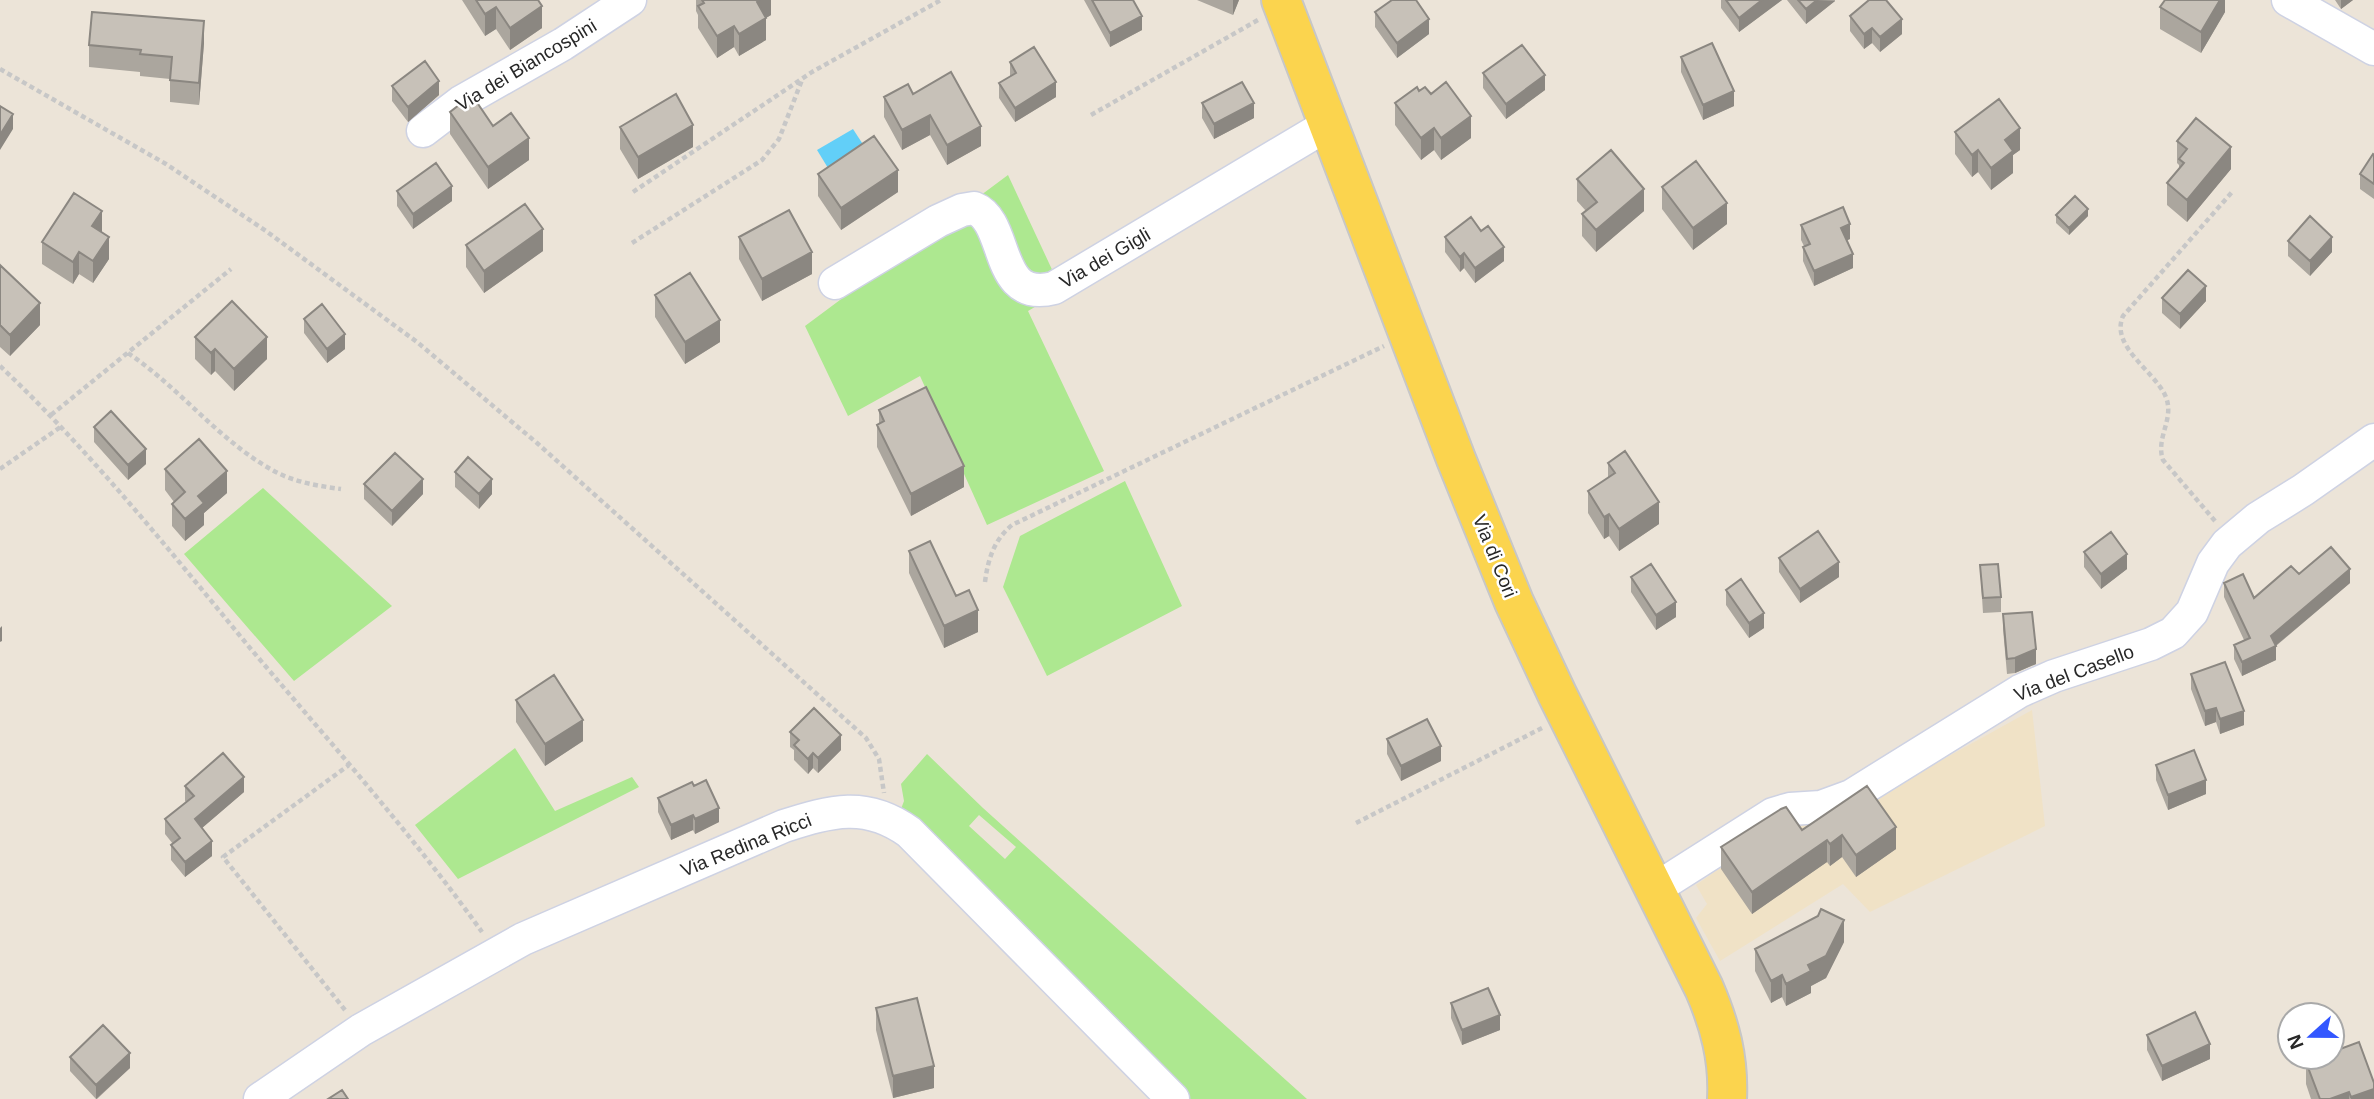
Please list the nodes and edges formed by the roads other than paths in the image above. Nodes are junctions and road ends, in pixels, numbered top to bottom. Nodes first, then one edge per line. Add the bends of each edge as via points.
1 (630, 0) edge
2 (2288, 0) edge
3 (1282, 3) edge
4 (2374, 49) edge
5 (1329, 124) junction
6 (423, 131) dead end
7 (835, 283) dead end
8 (2374, 440) edge
9 (1655, 888) junction
10 (260, 1099) edge
11 (1173, 1099) edge
12 (1727, 1099) edge

1 - 6 street, Via dei Biancospini via 470,96
2 - 4 street
3 - 5 main road, Via di Cori
5 - 7 street, Via dei Gigli via 1054,288 1033,291 1020,283 986,217 974,208 938,221
5 - 9 main road, Via di Cori via 1514,602
8 - 9 street, Via del Casello via 2231,540 2213,563 2192,612 2173,633 2020,691 1851,796 1821,807 1773,814
9 - 12 main road, Via di Cori via 1716,1016 1727,1061
10 - 11 street, Via Redina Ricci via 361,1030 547,928 784,826 843,811 865,811 909,832

